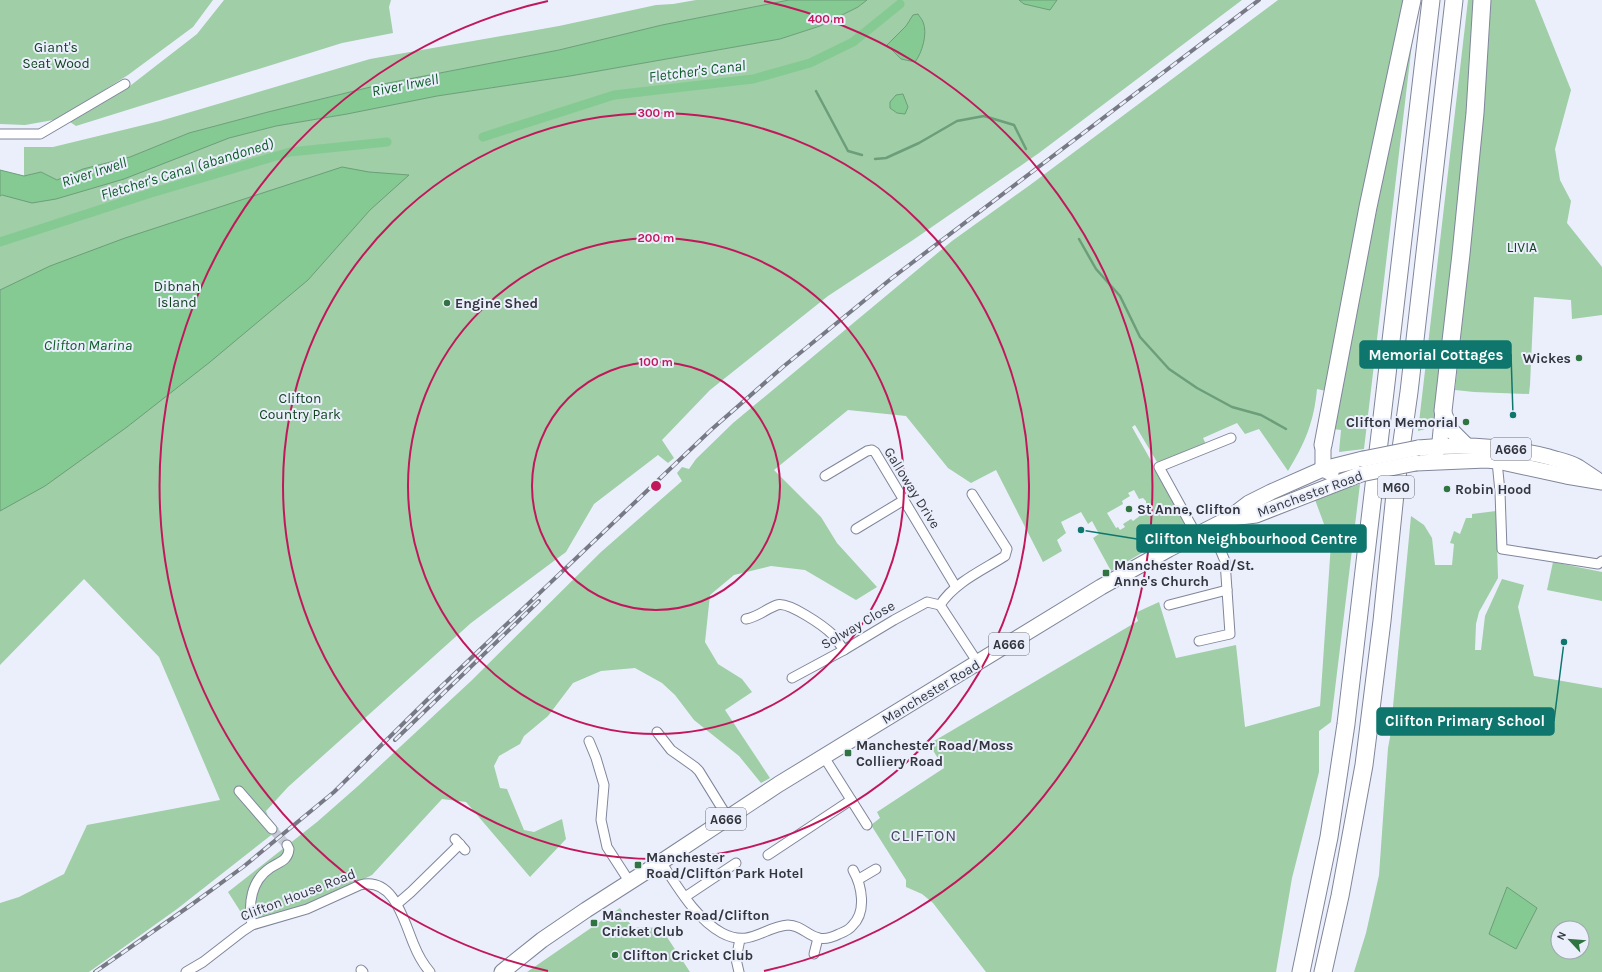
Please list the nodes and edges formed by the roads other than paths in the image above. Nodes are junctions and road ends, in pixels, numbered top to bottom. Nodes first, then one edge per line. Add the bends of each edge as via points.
1 (1412, 0) edge
2 (1431, 0) edge
3 (1454, 0) edge
4 (1482, 0) edge
5 (126, 84) dead end
6 (0, 134) edge
7 (1443, 411) junction
8 (1231, 438) dead end
9 (1323, 445) joint
10 (1466, 445) junction
11 (1438, 446) junction
12 (1497, 461) junction
13 (1421, 463) junction
14 (1323, 469) junction
15 (825, 476) dead end
16 (1345, 479) junction
17 (1600, 482) edge
18 (972, 494) dead end
19 (904, 500) junction
20 (1228, 518) junction
21 (1211, 528) junction
22 (856, 529) dead end
23 (1196, 534) junction
24 (1602, 561) edge
25 (956, 587) junction
26 (1227, 590) junction
27 (940, 605) junction
28 (1169, 605) dead end
29 (746, 619) dead end
30 (1199, 640) dead end
31 (844, 650) junction
32 (978, 663) junction
33 (792, 678) dead end
34 (657, 732) dead end
35 (589, 741) dead end
36 (824, 757) junction
37 (239, 791) dead end
38 (851, 800) junction
39 (728, 818) junction
40 (867, 825) dead end
41 (272, 829) tunnel mouth
42 (460, 844) dead end
43 (287, 845) dead end
44 (768, 855) dead end
45 (661, 862) junction
46 (736, 863) dead end
47 (876, 869) dead end
48 (853, 870) dead end
49 (859, 879) junction
50 (629, 881) junction
51 (685, 897) junction
52 (397, 904) junction
53 (252, 925) junction
54 (818, 938) junction
55 (740, 939) junction
56 (814, 954) dead end
57 (186, 972) edge
58 (430, 972) edge
59 (502, 972) edge
60 (739, 972) edge
61 (1301, 972) edge
62 (1324, 972) edge

1 - 9 highway
2 - 61 highway, M60 via 1346,724 1329,837
3 - 62 highway, M60 via 1365,757 1342,889
4 - 7 highway via 1475,113
5 - 6 street via 40,134
7 - 10 main road via 1451,430
7 - 11 main road
8 - 23 street via 1159,467
9 - 14 main road
10 - 11 main road, A666
10 - 17 main road, A666 via 1508,449 1555,459 1577,466
11 - 13 main road via 1433,458
11 - 14 main road, Manchester Road / A666, bridge
12 - 13 main road, A666
12 - 17 main road, A666
12 - 24 street via 1502,549 1598,564
13 - 16 main road, Manchester Road / A666, bridge
14 - 16 main road
14 - 20 main road, Manchester Road / A666 via 1249,503
15 - 19 street, Galloway Drive via 872,450
16 - 20 main road, Manchester Road / A666 via 1256,515
18 - 25 street via 1007,552 1005,556
19 - 22 street
19 - 25 street, Galloway Drive
20 - 21 main road, Manchester Road / A666
21 - 23 main road, Manchester Road / A666
21 - 26 street via 1225,561
23 - 32 main road, Manchester Road / A666 via 1117,578
25 - 27 street via 946,595
26 - 28 street
26 - 30 street via 1230,634
27 - 31 street, Solway Close via 927,602
27 - 32 street
29 - 31 street via 777,605 785,605 820,624
31 - 33 street, Solway Close
32 - 36 main road, Manchester Road / A666
34 - 39 street via 671,750 699,771
35 - 50 street via 604,786 601,820 607,847
36 - 38 street
36 - 39 main road, Manchester Road / A666
37 - 41 street
38 - 40 street
38 - 44 street
39 - 45 main road, Manchester Road / A666
42 - 52 street
43 - 53 street via 289,849 286,858 264,874 252,893
45 - 50 main road, Manchester Road / A666
45 - 51 street
46 - 51 street via 727,874
47 - 49 street
48 - 49 street
49 - 54 street via 862,898 857,920 849,929 835,936
50 - 59 main road, Manchester Road / A666 via 542,940
51 - 55 street via 712,927 730,937
52 - 53 street, Clifton House Road via 383,888 364,884 307,910
52 - 58 street, Clifton House Road via 418,954
53 - 57 street, Clifton House Road
54 - 55 street via 797,926 790,925
54 - 56 street
55 - 60 street via 736,959

